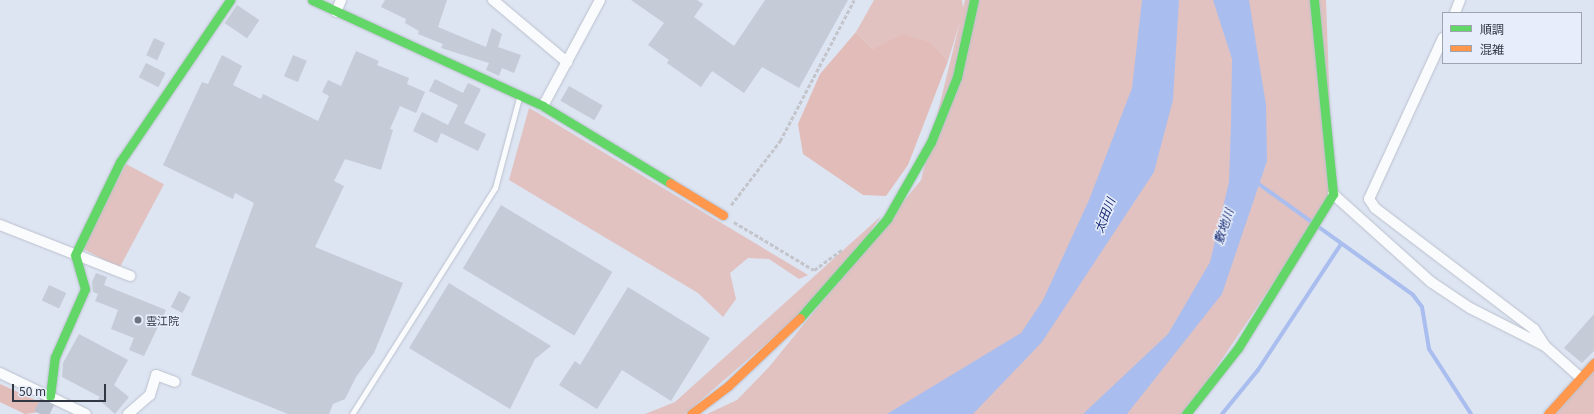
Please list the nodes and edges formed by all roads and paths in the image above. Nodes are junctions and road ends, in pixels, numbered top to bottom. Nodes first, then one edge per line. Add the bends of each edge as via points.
1 (230, 0) edge
2 (312, 0) edge
3 (341, 0) edge
4 (493, 0) edge
5 (600, 0) edge
6 (854, 0) edge
7 (974, 0) edge
8 (1314, 0) edge
9 (1460, 0) edge
10 (336, 12) junction
11 (1455, 12) edge
12 (1442, 40) edge
13 (567, 62) junction
14 (520, 95) junction
15 (543, 106) junction
16 (1333, 194) junction
17 (724, 215) junction
18 (0, 225) edge
19 (848, 245) dead end
20 (75, 255) junction
21 (130, 276) dead end
22 (1545, 346) junction
23 (1594, 363) edge
24 (0, 373) edge
25 (1581, 378) junction
26 (175, 382) dead end
27 (50, 396) junction
28 (86, 414) edge
29 (128, 414) edge
30 (352, 414) edge
31 (691, 414) edge
32 (1186, 414) edge
33 (1548, 414) edge

1 - 20 street via 120,162
2 - 10 street
3 - 10 street
4 - 13 street
5 - 13 street
6 - 17 path via 780,141
7 - 31 street via 957,77 931,142 887,219 822,297 728,386
8 - 16 street
9 - 11 street
10 - 14 street
12 - 22 street via 1369,199 1375,208 1534,329
13 - 15 street
14 - 15 street
14 - 30 lane via 496,188
15 - 17 street
16 - 22 street via 1431,282 1470,308
16 - 32 street via 1238,348
17 - 19 path via 814,270
18 - 20 street
20 - 21 street
20 - 27 street via 85,290 55,357
22 - 25 street
23 - 25 street
24 - 27 street
25 - 33 street
26 - 29 street via 156,375 150,395
27 - 28 street

